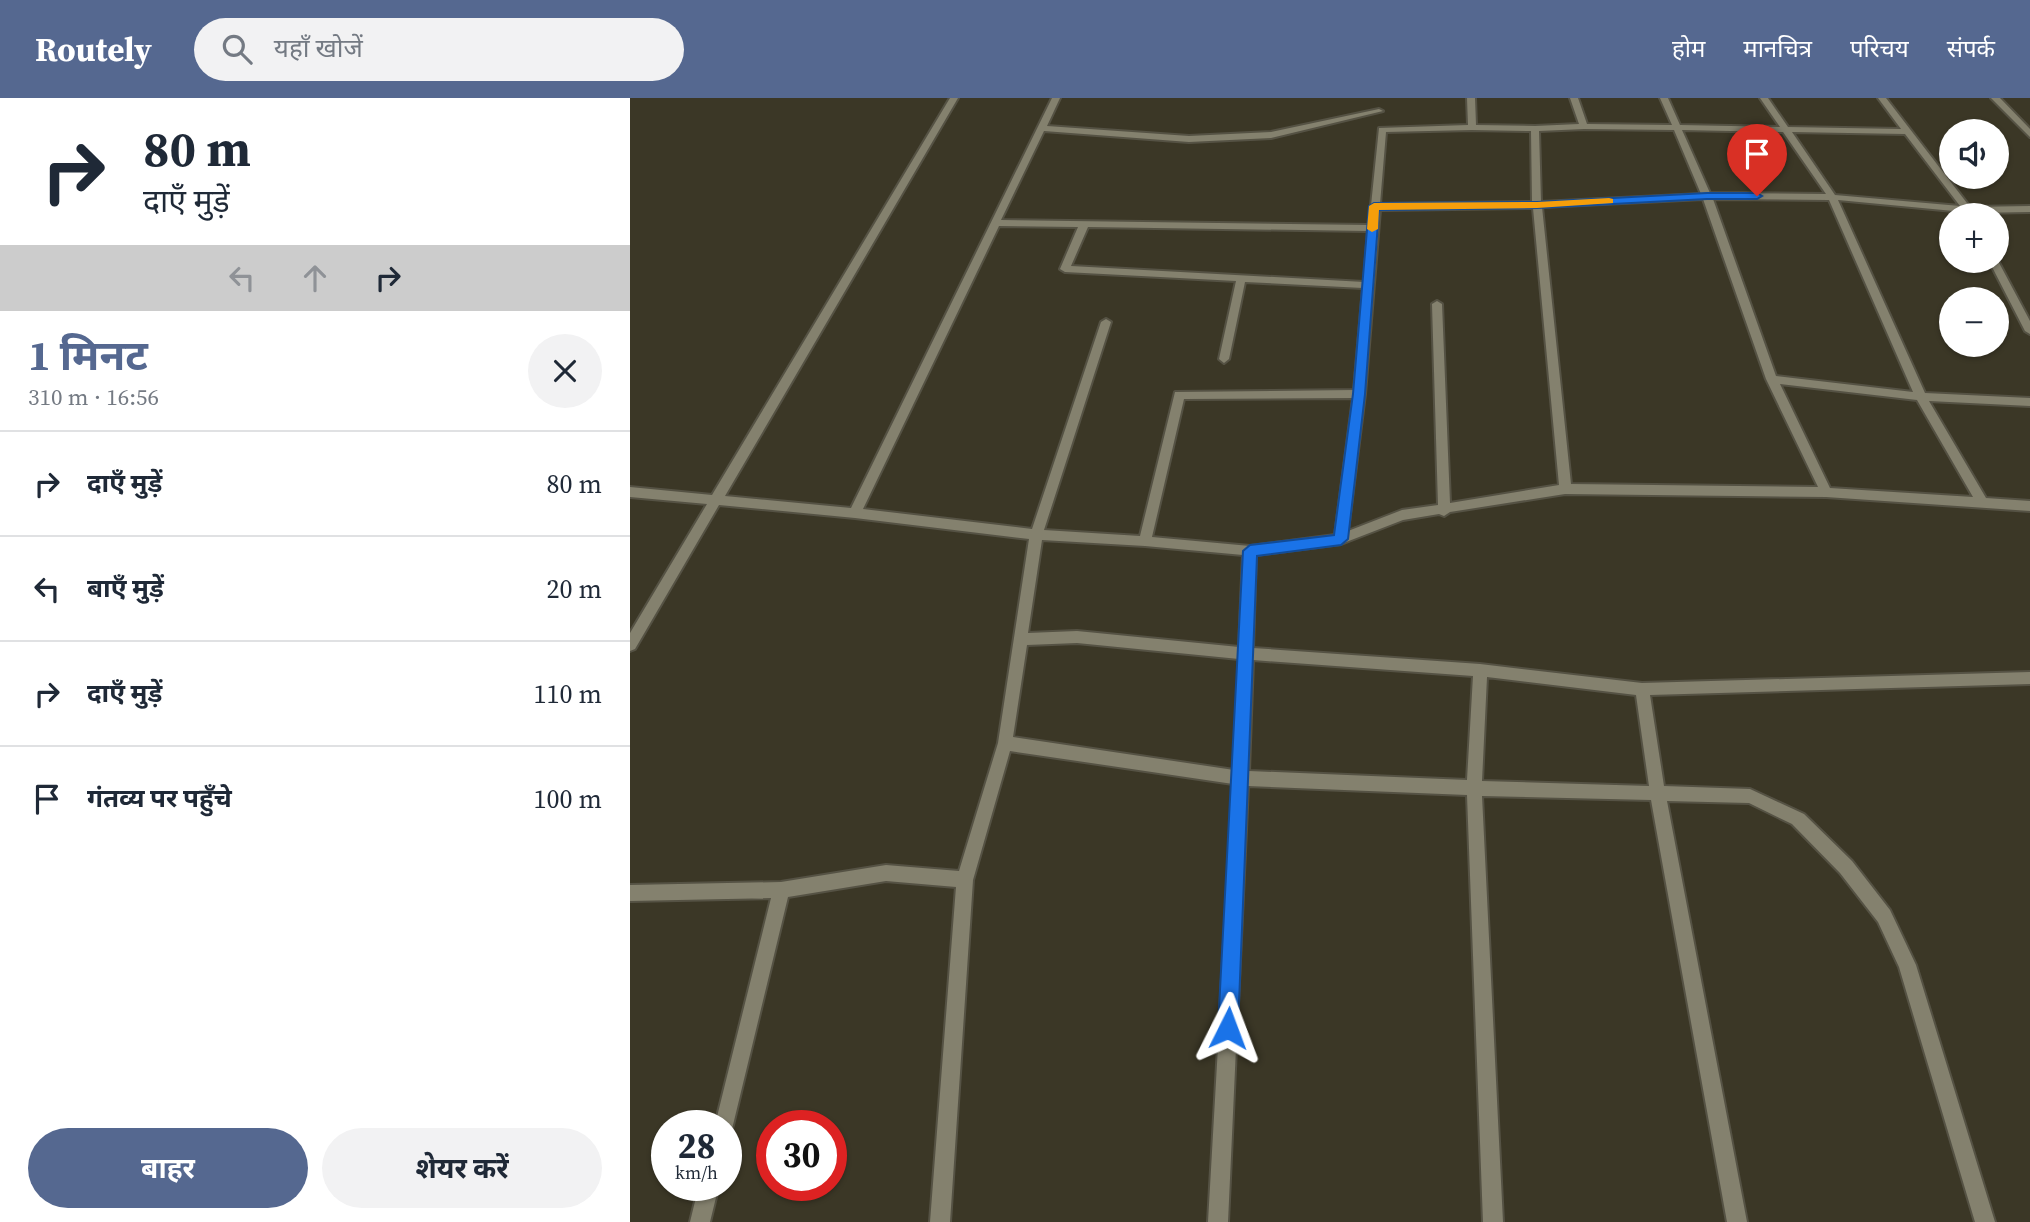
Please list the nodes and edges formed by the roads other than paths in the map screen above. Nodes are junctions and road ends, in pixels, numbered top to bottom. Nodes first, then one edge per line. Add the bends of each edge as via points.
1 (954, 98) edge
2 (1056, 98) edge
3 (1376, 98) edge
4 (1471, 98) edge
5 (1574, 98) edge
6 (1664, 98) edge
7 (1764, 98) edge
8 (1882, 98) edge
9 (1995, 98) edge
10 (1379, 111) junction
11 (1584, 126) junction
12 (1472, 127) junction
13 (1042, 128) junction
14 (1677, 128) junction
15 (1382, 130) junction
16 (1535, 130) junction
17 (1786, 131) junction
18 (1907, 132) junction
19 (2030, 134) edge
20 (1707, 196) junction
21 (1832, 197) junction
22 (1963, 203) edge
23 (1537, 205) junction
24 (1374, 206) junction
25 (1939, 209) edge
26 (2030, 209) edge
27 (2009, 210) edge
28 (995, 223) junction
29 (1084, 225) junction
30 (1372, 228) junction
31 (2000, 273) edge
32 (1241, 279) junction
33 (1368, 285) junction
34 (1437, 304) dead end
35 (1106, 323) dead end
36 (2030, 331) edge
37 (1224, 359) dead end
38 (1772, 379) junction
39 (1359, 394) junction
40 (1921, 397) junction
41 (2030, 402) edge
42 (1565, 489) junction
43 (630, 492) edge
44 (1826, 492) junction
45 (717, 500) junction
46 (1981, 501) junction
47 (2030, 506) edge
48 (1444, 510) junction
49 (855, 513) junction
50 (1036, 536) junction
51 (1341, 539) junction
52 (1145, 541) junction
53 (1250, 551) junction
54 (1019, 639) junction
55 (630, 645) edge
56 (1247, 654) junction
57 (1480, 670) junction
58 (2030, 678) edge
59 (1642, 689) junction
60 (1005, 743) junction
61 (1241, 778) junction
62 (1474, 788) junction
63 (1658, 795) junction
64 (965, 880) junction
65 (781, 890) junction
66 (630, 893) edge
67 (728, 1110) edge
68 (705, 1201) edge
69 (700, 1222) edge
70 (940, 1222) edge
71 (1218, 1222) edge
72 (1493, 1222) edge
73 (1737, 1222) edge
74 (1985, 1222) edge

1 - 45 street
2 - 13 street
3 - 10 street
4 - 12 street
5 - 11 street
6 - 14 street
7 - 17 street
8 - 18 street
9 - 19 street
10 - 13 street via 1271,135 1189,139
10 - 15 street
11 - 14 street
11 - 16 street
12 - 15 street
12 - 16 street
13 - 28 street
14 - 17 street
14 - 20 street
15 - 24 street
16 - 23 street
17 - 18 street
17 - 21 street
18 - 22 street
20 - 21 street
20 - 23 street
20 - 38 street
21 - 25 street
21 - 40 street
23 - 24 street
23 - 42 street
24 - 30 street
26 - 27 street
28 - 29 street
28 - 49 street
29 - 30 street
29 - 32 street via 1065,270
30 - 33 street
31 - 36 street
32 - 33 street
32 - 37 street
33 - 39 street
34 - 48 street
35 - 50 street
38 - 40 street
38 - 44 street
39 - 51 street
39 - 52 street via 1180,395
40 - 41 street
40 - 46 street
42 - 44 street
42 - 48 street
43 - 45 street
44 - 46 street
45 - 49 street
45 - 55 street
46 - 47 street
48 - 51 street via 1402,515
49 - 50 street
50 - 52 street
50 - 54 street
51 - 53 street
52 - 53 street
53 - 56 street
54 - 56 street via 1077,637
54 - 60 street
56 - 57 street
56 - 61 street
57 - 59 street
57 - 62 street
58 - 59 street
59 - 63 street
60 - 61 street
60 - 64 street
61 - 62 street
61 - 71 street
62 - 63 street
62 - 72 street
63 - 73 street
63 - 74 street via 1750,796 1798,819 1846,867 1884,916 1908,965
64 - 65 street via 886,873
64 - 70 street
65 - 66 street
65 - 67 street
68 - 69 street

